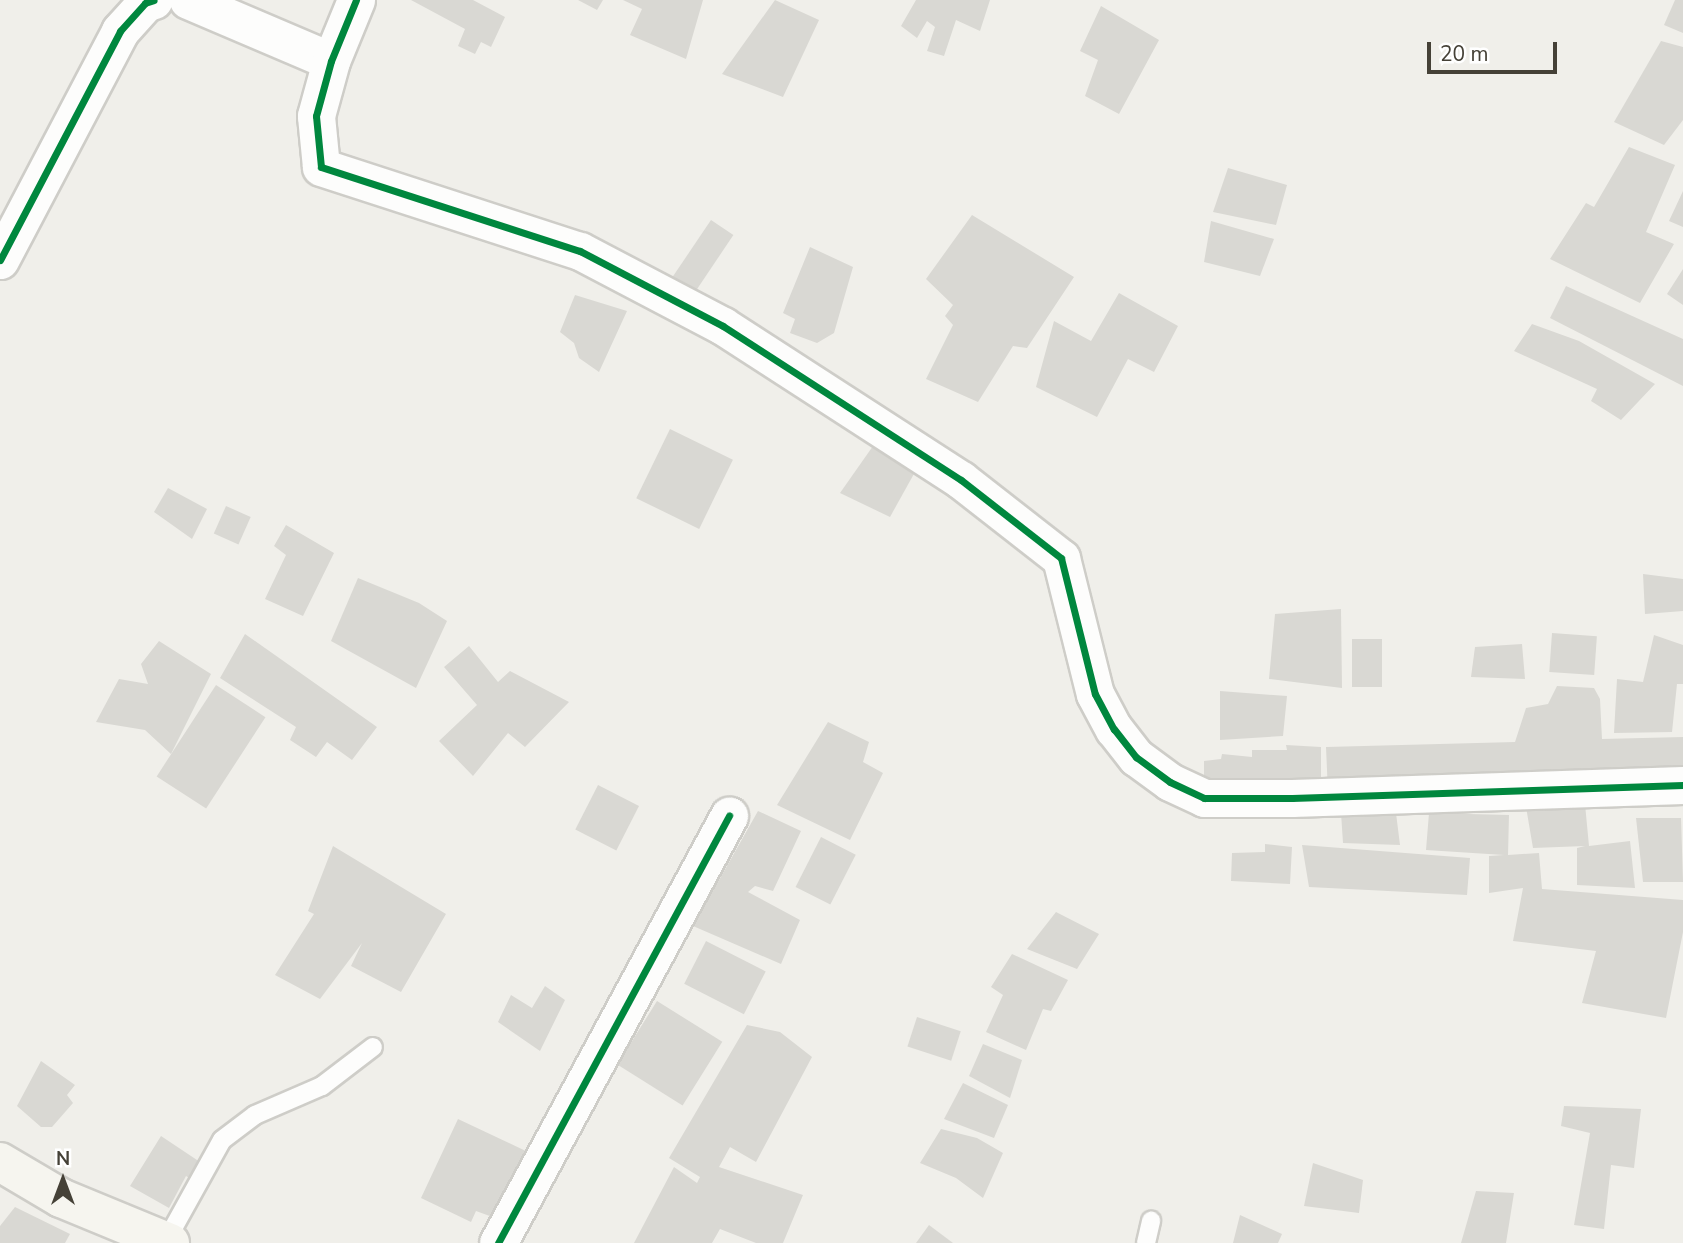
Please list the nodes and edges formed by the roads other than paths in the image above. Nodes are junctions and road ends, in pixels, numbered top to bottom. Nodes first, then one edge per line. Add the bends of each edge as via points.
1 (154, 0) edge
2 (188, 0) edge
3 (356, 0) edge
4 (331, 61) junction
5 (0, 260) edge
6 (1683, 785) edge
7 (729, 815) dead end
8 (373, 1047) dead end
9 (0, 1162) edge
10 (1151, 1221) dead end
11 (168, 1242) edge
12 (498, 1243) edge
13 (1146, 1243) edge

1 - 5 street via 145,3 120,31
2 - 4 street
3 - 4 street
4 - 6 street via 316,116 321,167 580,250 723,326 961,480 1061,558 1095,694 1114,730 1136,757 1170,782 1204,797 1280,798
7 - 12 street
8 - 11 lane via 322,1086 255,1115 222,1140
9 - 11 street via 61,1198
10 - 13 lane

